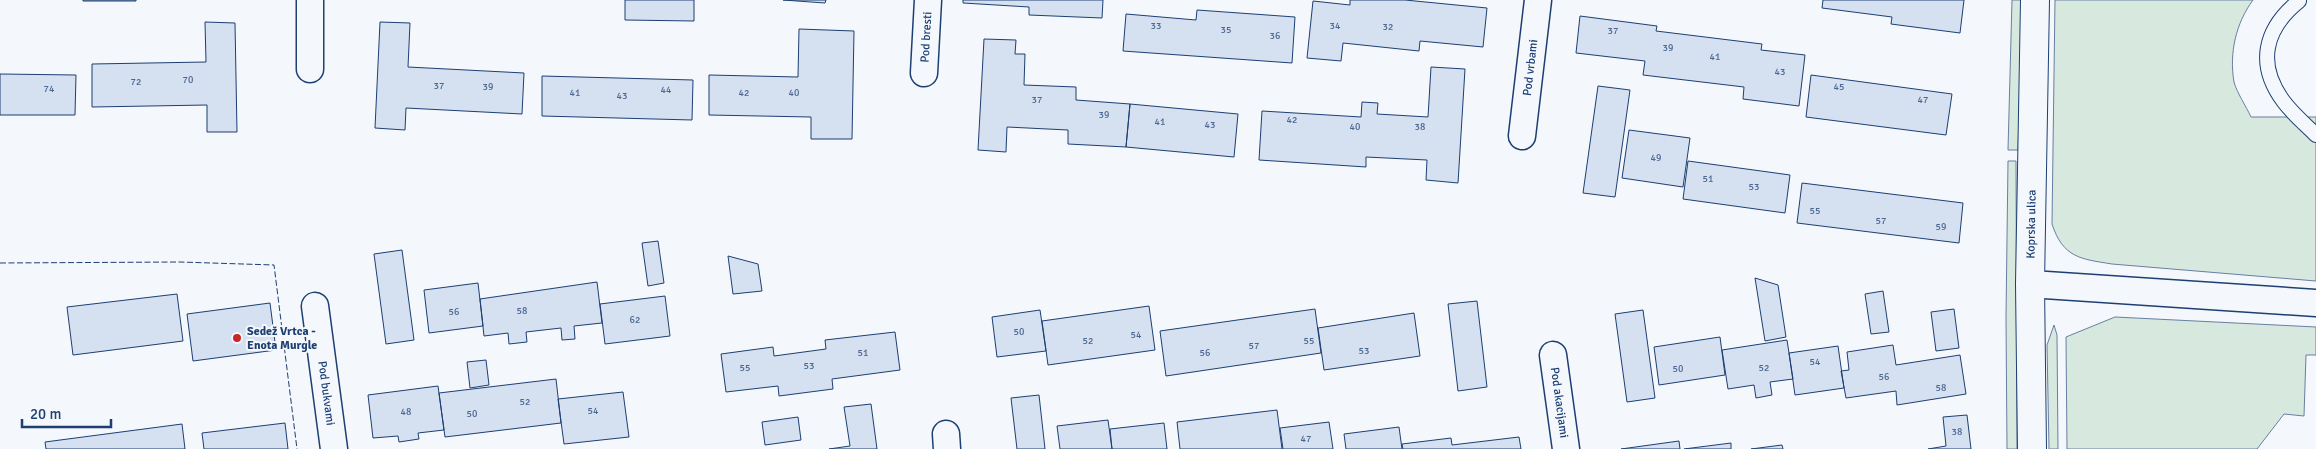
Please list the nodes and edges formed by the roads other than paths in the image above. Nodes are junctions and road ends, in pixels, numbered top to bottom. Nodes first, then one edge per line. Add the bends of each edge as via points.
1 (310, 0) edge
2 (928, 0) edge
3 (1538, 0) edge
4 (2035, 0) edge
5 (2299, 1) dead end
6 (310, 69) dead end
7 (924, 73) dead end
8 (2316, 135) edge
9 (1522, 136) dead end
10 (2030, 284) junction
11 (2316, 303) edge
12 (315, 306) dead end
13 (1553, 355) dead end
14 (334, 449) edge
15 (1566, 449) edge
16 (2032, 449) edge

1 - 6 street
2 - 7 street, Pod bresti
3 - 9 street, Pod vrbami
4 - 10 street, Koprska ulica
5 - 8 lane via 2274,27 2266,60 2274,88 2284,103
10 - 11 street
10 - 16 street, Koprska ulica
12 - 14 street, Pod bukvami
13 - 15 street, Pod akacijami

